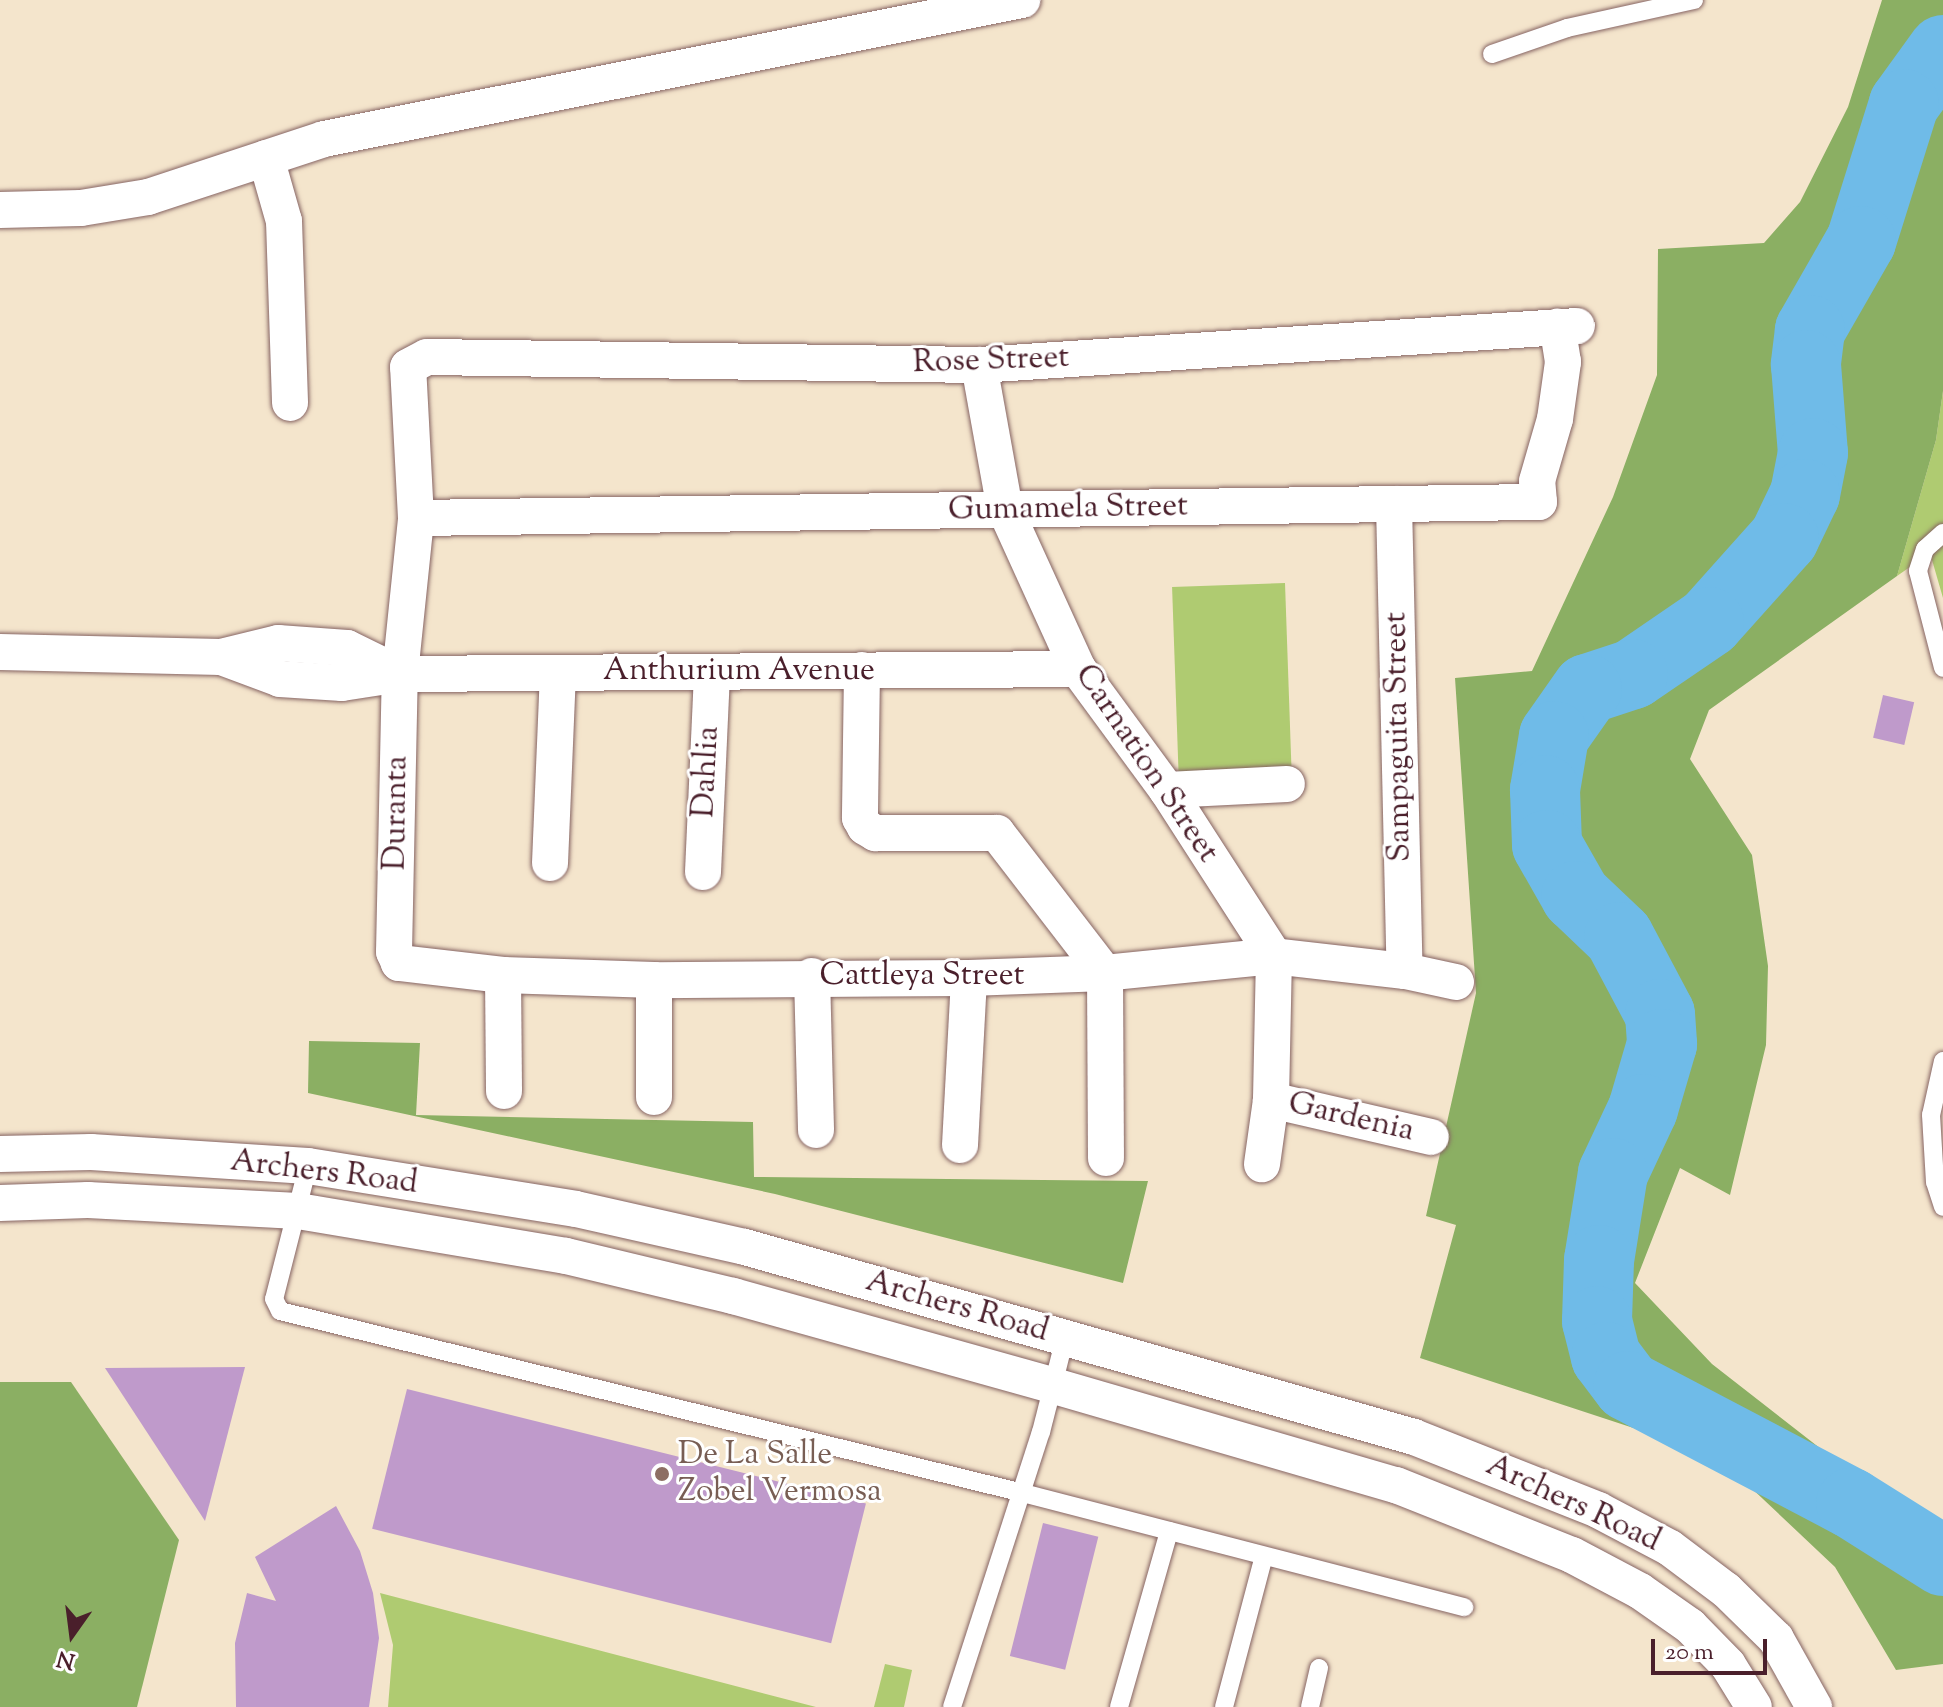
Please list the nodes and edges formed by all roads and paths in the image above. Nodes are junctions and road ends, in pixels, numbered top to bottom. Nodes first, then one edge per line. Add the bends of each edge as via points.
1 (1022, 0) edge
2 (1694, 0) edge
3 (1492, 54) dead end
4 (266, 158) junction
5 (0, 210) edge
6 (1567, 326) joint
7 (979, 365) junction
8 (408, 367) joint
9 (290, 403) dead end
10 (1394, 504) junction
11 (1005, 509) junction
12 (416, 518) junction
13 (1943, 533) edge
14 (0, 652) edge
15 (1943, 668) edge
16 (1078, 669) junction
17 (862, 670) junction
18 (712, 672) junction
19 (558, 673) junction
20 (400, 674) junction
21 (1287, 784) dead end
22 (1167, 790) junction
23 (550, 863) dead end
24 (703, 872) dead end
25 (394, 952) joint
26 (1274, 956) junction
27 (1405, 971) junction
28 (1105, 973) junction
29 (503, 975) junction
30 (812, 976) junction
31 (969, 978) junction
32 (654, 980) junction
33 (1456, 982) dead end
34 (1943, 1061) edge
35 (504, 1091) dead end
36 (654, 1097) dead end
37 (1271, 1100) junction
38 (816, 1130) dead end
39 (1431, 1137) dead end
40 (960, 1145) dead end
41 (0, 1154) edge
42 (1106, 1158) dead end
43 (1262, 1164) dead end
44 (308, 1166) junction
45 (0, 1203) edge
46 (1943, 1207) edge
47 (298, 1211) junction
48 (1065, 1338) junction
49 (1051, 1385) junction
50 (1019, 1492) junction
51 (1169, 1531) junction
52 (1264, 1556) junction
53 (1464, 1607) dead end
54 (1319, 1668) dead end
55 (952, 1707) edge
56 (1119, 1707) edge
57 (1224, 1707) edge
58 (1310, 1707) edge
59 (1754, 1707) edge
60 (1814, 1707) edge

1 - 4 street via 324,139
2 - 3 lane via 1567,28
4 - 5 street via 148,197 81,208
4 - 9 street via 284,221
6 - 7 street, Rose Street
6 - 10 street, Gumamela Street via 1555,419 1537,481 1539,502
7 - 8 street, Rose Street via 427,357
7 - 11 street, Carnation Street
8 - 12 street, Duranta
10 - 11 street, Gumamela Street
10 - 27 street, Sampaguita Street
11 - 12 street, Gumamela Street
11 - 16 street, Carnation Street
12 - 20 street, Duranta
13 - 15 lane via 1925,549 1918,571
14 - 20 street, Anthurium Avenue via 221,657 280,679 342,683
16 - 17 street, Anthurium Avenue
16 - 22 street, Carnation Street
17 - 18 street, Anthurium Avenue
17 - 28 street via 860,818 865,827 875,833 997,833
18 - 19 street, Anthurium Avenue
18 - 24 street, Dahlia
19 - 20 street, Anthurium Avenue
19 - 23 street
20 - 25 street, Duranta
21 - 22 street
22 - 26 street, Carnation Street
25 - 29 street, Cattleya Street via 407,966
26 - 27 street, Cattleya Street
26 - 28 street, Cattleya Street
26 - 37 street
27 - 33 street, Cattleya Street
28 - 31 street, Cattleya Street
28 - 42 street
29 - 32 street, Cattleya Street
29 - 35 street
30 - 31 street, Cattleya Street
30 - 32 street, Cattleya Street
30 - 38 street
31 - 40 street
32 - 36 street
34 - 46 lane via 1931,1115 1935,1182
37 - 39 street, Gardenia
37 - 43 street
41 - 44 street, Archers Road via 91,1152
44 - 47 lane
44 - 48 street, Archers Road via 576,1209 745,1247
45 - 47 street, Archers Road via 88,1200
47 - 49 street, Archers Road via 566,1256 733,1296
47 - 50 lane via 274,1299 280,1311
48 - 49 lane
48 - 60 street, Archers Road via 1414,1437 1598,1510 1670,1548 1726,1590 1776,1639
49 - 50 lane
49 - 59 street, Archers Road via 1396,1485 1572,1555 1640,1591 1690,1626 1728,1665
50 - 51 lane
50 - 55 lane
51 - 52 lane
51 - 56 lane
52 - 53 lane
52 - 57 lane
54 - 58 lane

